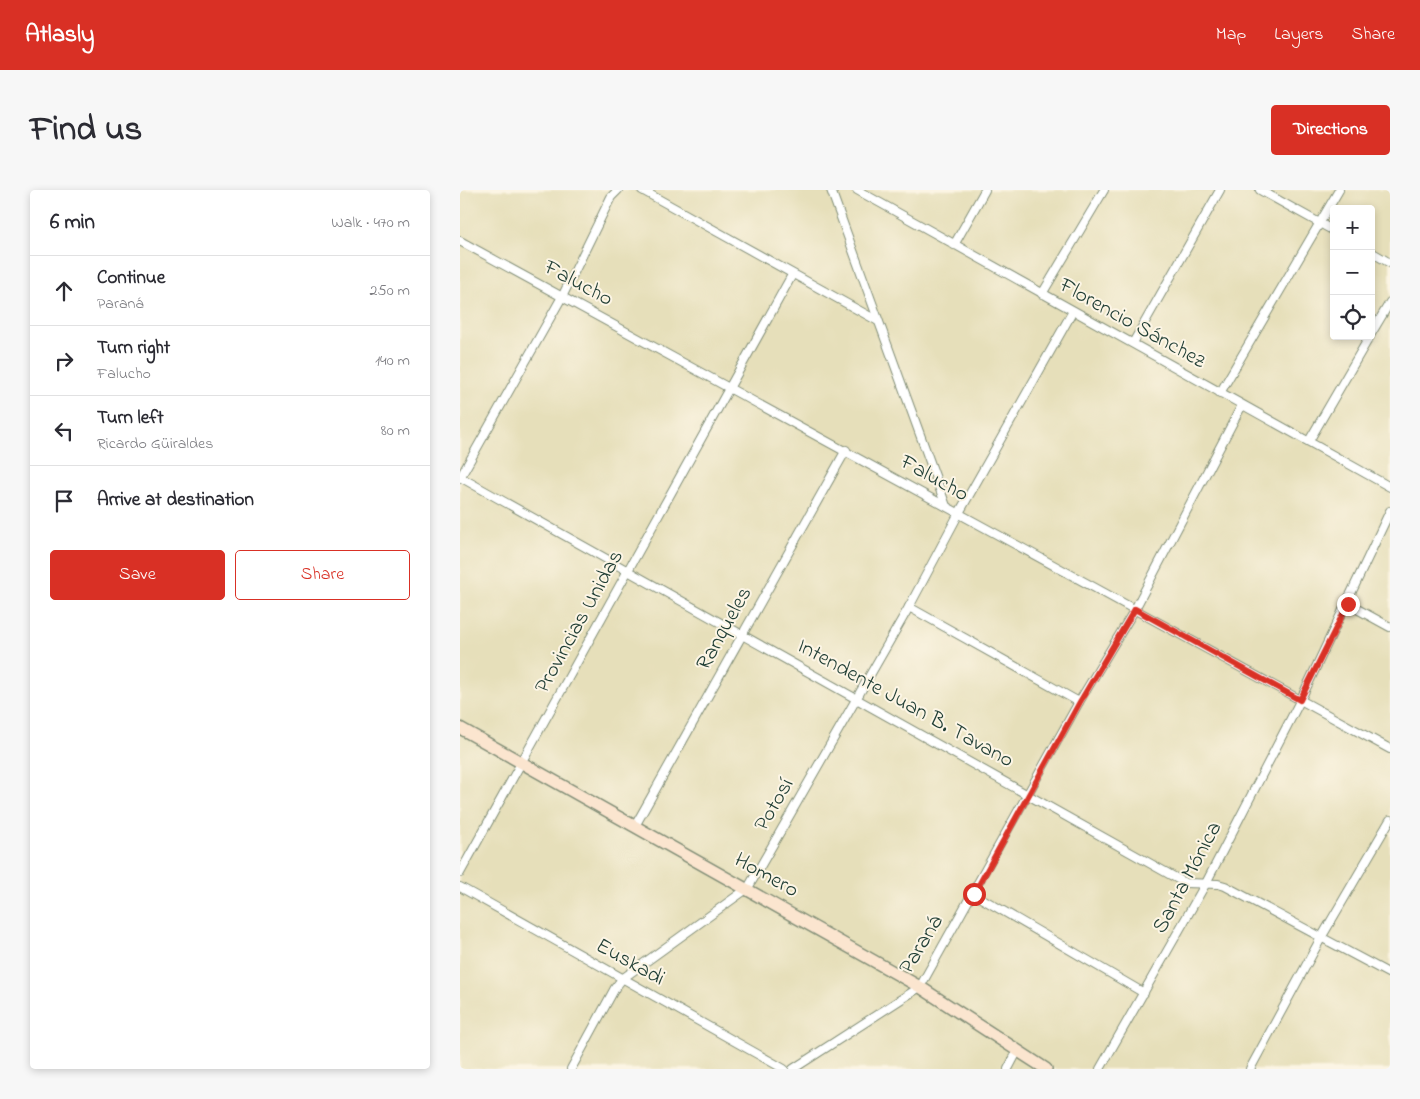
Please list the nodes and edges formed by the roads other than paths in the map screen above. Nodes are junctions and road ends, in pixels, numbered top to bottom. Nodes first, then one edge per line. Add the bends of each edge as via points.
1 (618, 190) edge
2 (642, 190) edge
3 (831, 190) edge
4 (857, 190) edge
5 (985, 190) edge
6 (1104, 190) edge
7 (1220, 190) edge
8 (1260, 190) edge
9 (1339, 190) edge
10 (1320, 223) junction
11 (1330, 229) edge
12 (460, 241) edge
13 (954, 245) junction
14 (1375, 254) edge
15 (1390, 263) edge
16 (792, 275) junction
17 (1042, 294) junction
18 (562, 295) junction
19 (1390, 302) edge
20 (1073, 311) junction
21 (878, 321) junction
22 (1375, 328) edge
23 (1368, 340) edge
24 (1133, 343) junction
25 (730, 387) junction
26 (1220, 393) junction
27 (1242, 405) junction
28 (1308, 441) junction
29 (846, 450) junction
30 (460, 477) edge
31 (1390, 487) edge
32 (946, 506) junction
33 (1390, 511) edge
34 (959, 513) junction
35 (628, 570) junction
36 (1348, 604) junction
37 (909, 607) junction
38 (1135, 609) junction
39 (1390, 627) edge
40 (742, 634) junction
41 (857, 697) junction
42 (1300, 700) junction
43 (1080, 702) junction
44 (460, 728) edge
45 (1390, 749) edge
46 (521, 763) junction
47 (1029, 794) junction
48 (1390, 820) edge
49 (635, 826) junction
50 (460, 873) edge
51 (1206, 883) junction
52 (460, 888) edge
53 (748, 888) junction
54 (974, 894) junction
55 (1321, 938) junction
56 (1390, 974) edge
57 (622, 979) junction
58 (920, 987) junction
59 (1144, 993) junction
60 (1018, 1050) junction
61 (571, 1069) edge
62 (784, 1069) edge
63 (793, 1069) edge
64 (1008, 1069) edge
65 (1046, 1069) edge
66 (1100, 1069) edge
67 (1250, 1069) edge

1 - 18 street
2 - 16 street
3 - 21 street
4 - 13 street, Florencio Sánchez
5 - 13 street
6 - 17 street
7 - 24 street
8 - 10 street
9 - 10 street
10 - 11 street
10 - 26 street
12 - 18 street, Falucho
13 - 17 street, Florencio Sánchez
14 - 15 street
16 - 21 street
16 - 25 street, Provincias Unidas
17 - 20 street, Florencio Sánchez
18 - 25 street, Falucho
18 - 30 street
19 - 22 street
20 - 24 street, Florencio Sánchez
20 - 34 street, Potosí
21 - 32 street
23 - 28 street
24 - 26 street, Florencio Sánchez
25 - 29 street, Falucho
25 - 35 street, Provincias Unidas
26 - 27 street, Florencio Sánchez
27 - 28 street, Florencio Sánchez
27 - 38 street, Paraná
28 - 31 street, Florencio Sánchez
29 - 32 street, Falucho
29 - 40 street, Ranqueles
30 - 35 street, Intendente Juan B. Tavano
32 - 34 street, Falucho
33 - 36 street, Santa Mónica
34 - 37 street, Potosí
34 - 38 street, Falucho
35 - 40 street, Intendente Juan B. Tavano
35 - 46 street, Provincias Unidas
36 - 39 street
36 - 42 street, Santa Mónica
37 - 41 street, Potosí
37 - 43 street
38 - 42 street, Falucho
38 - 43 street, Paraná
40 - 41 street, Intendente Juan B. Tavano
40 - 49 street, Ranqueles
41 - 47 street, Intendente Juan B. Tavano
41 - 53 street, Potosí
42 - 45 street, Falucho
42 - 51 street, Santa Mónica
43 - 47 street, Paraná
44 - 46 main road, Homero
46 - 49 main road, Homero
46 - 50 street, Provincias Unidas
47 - 51 street, Intendente Juan B. Tavano via 1185,882
47 - 54 street, Paraná
48 - 55 street
49 - 53 main road, Homero
51 - 55 street, Intendente Juan B. Tavano via 1225,886
51 - 59 street, Santa Mónica
52 - 57 street, Euskadi
53 - 57 street, Potosí
53 - 58 main road, Homero
54 - 58 street, Paraná
54 - 59 street
55 - 56 street, Intendente Juan B. Tavano
55 - 67 street
57 - 61 street, Potosí
57 - 62 street, Euskadi
58 - 60 main road, Homero
58 - 63 street, Paraná
59 - 66 street, Santa Mónica
60 - 64 street
60 - 65 main road, Homero

